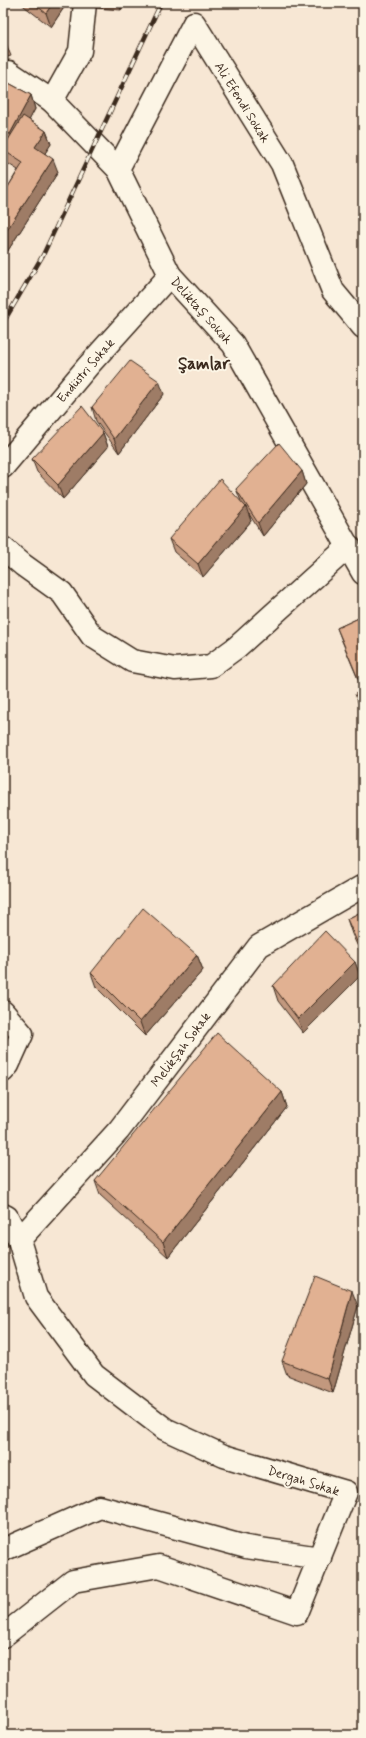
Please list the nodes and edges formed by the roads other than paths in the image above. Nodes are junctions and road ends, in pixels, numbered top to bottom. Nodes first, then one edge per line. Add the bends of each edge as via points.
1 (85, 3) edge
2 (3, 73) edge
3 (52, 101) junction
4 (118, 169) junction
5 (170, 275) junction
6 (363, 327) edge
7 (3, 467) edge
8 (349, 546) junction
9 (3, 548) edge
10 (363, 572) edge
11 (363, 886) edge
12 (3, 1012) edge
13 (3, 1071) edge
14 (3, 1215) edge
15 (19, 1240) junction
16 (3, 1550) edge
17 (320, 1558) junction
18 (3, 1636) edge

1 - 3 street via 80,51
2 - 3 street, Deliktaş Sokak via 9,72
3 - 4 street, Deliktaş Sokak
4 - 5 street, Deliktaş Sokak
4 - 6 street, Ali Efendi Sokak via 194,23 282,164 333,291
5 - 7 street, Endüstri Sokak via 88,366
5 - 8 street, Deliktaş Sokak via 233,344
8 - 9 street via 237,647 211,666 176,669 132,661 92,636 62,593
8 - 10 street, Deliktaş Sokak
11 - 15 street, Melikşah Sokak via 258,946 119,1130
12 - 13 street via 22,1034
14 - 15 street, Dergah Sokak via 7,1217
15 - 17 street, Dergah Sokak via 36,1297 94,1375 166,1429 204,1447 224,1456 346,1492
16 - 17 street via 100,1507 246,1547
17 - 18 street, Dergah Sokak via 297,1613 159,1566 73,1581

